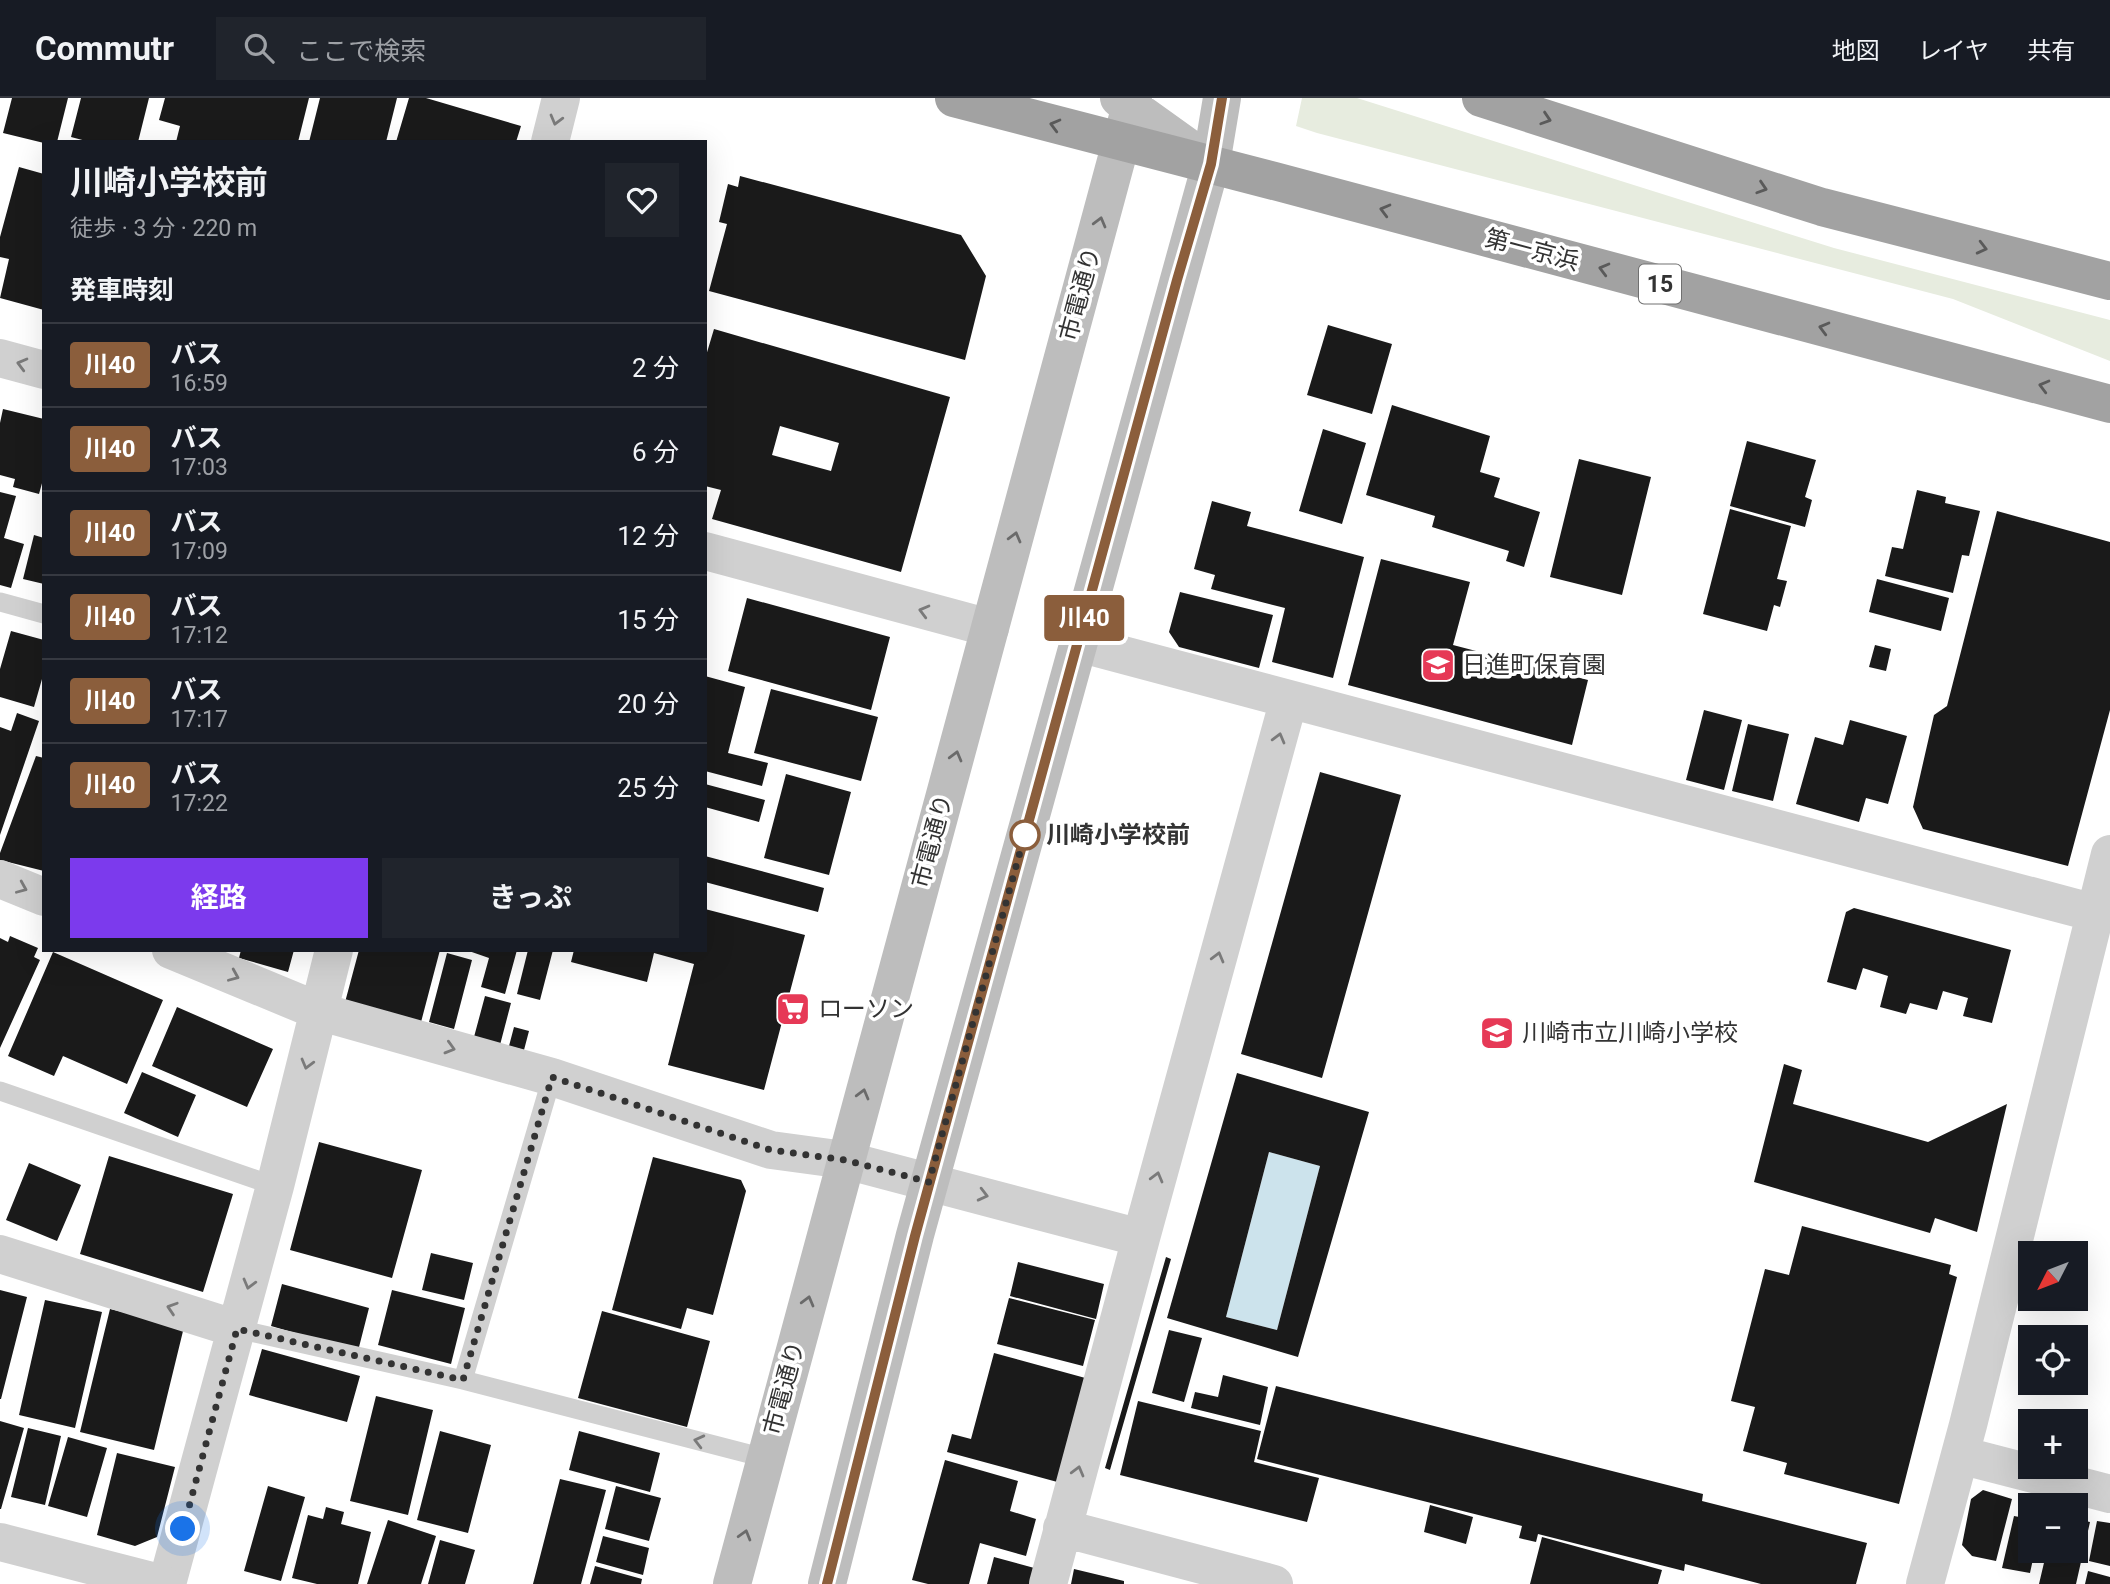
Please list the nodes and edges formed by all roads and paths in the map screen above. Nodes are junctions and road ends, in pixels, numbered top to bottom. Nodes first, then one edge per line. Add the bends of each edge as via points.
1 (561, 98) edge
2 (954, 98) edge
3 (1222, 98) edge
4 (1481, 98) edge
5 (1126, 111) edge
6 (550, 140) edge
7 (1211, 164) junction
8 (2110, 281) edge
9 (0, 358) edge
10 (42, 369) edge
11 (2110, 404) edge
12 (707, 552) edge
13 (0, 602) edge
14 (42, 613) edge
15 (990, 628) junction
16 (1077, 643) junction
17 (1289, 699) junction
18 (2110, 854) edge
19 (0, 879) edge
20 (42, 896) edge
21 (2095, 913) junction
22 (177, 952) edge
23 (334, 952) edge
24 (320, 1012) junction
25 (552, 1077) junction
26 (0, 1091) edge
27 (845, 1160) junction
28 (929, 1182) junction
29 (275, 1186) junction
30 (1140, 1238) junction
31 (0, 1254) edge
32 (237, 1329) junction
33 (463, 1380) junction
34 (1961, 1455) junction
35 (765, 1458) junction
36 (2110, 1494) edge
37 (1062, 1528) junction
38 (0, 1542) edge
39 (165, 1584) edge
40 (732, 1584) edge
41 (827, 1584) edge
42 (1048, 1584) edge
43 (1274, 1584) edge
44 (1925, 1584) edge

1 -> 6 street
5 -> 2 highway, 第一京浜 / 15
3 - 7 main road
4 -> 8 highway via 1822,207
5 - 7 highway, 第一京浜 / 15
15 -> 5 main road, 市電通り
11 -> 7 highway, 第一京浜 / 15
7 - 16 main road
10 -> 9 street
15 -> 12 street
13 - 14 lane
27 -> 15 main road, 市電通り
16 - 17 street
16 - 28 main road
17 - 21 street
30 -> 17 street
18 - 21 street
19 -> 20 street
21 - 34 street
22 -> 24 street
23 - 24 street
24 -> 25 street
24 -> 29 street
25 - 27 street via 771,1150
25 - 33 lane
26 - 29 lane
27 - 28 street
35 -> 27 main road, 市電通り
28 -> 30 street
28 - 41 main road
29 -> 32 street
37 -> 30 street
32 -> 31 street
32 - 33 lane
32 - 39 street
35 -> 33 lane
34 - 36 street
34 - 44 street
40 -> 35 main road, 市電通り
37 - 42 street
37 - 43 street
38 - 39 street

